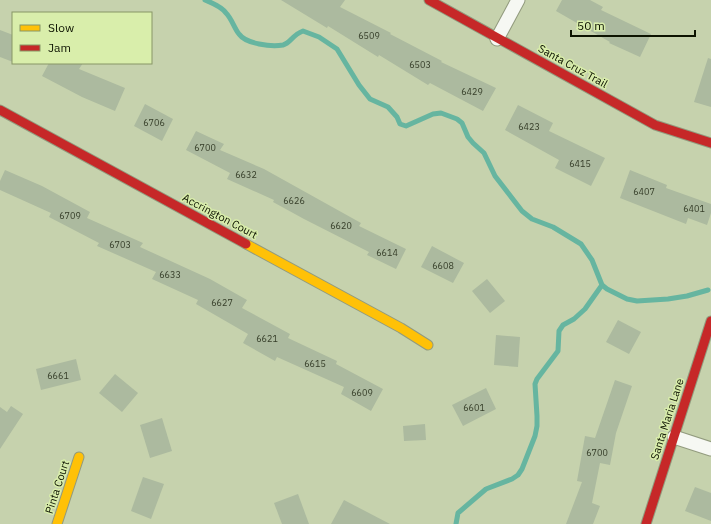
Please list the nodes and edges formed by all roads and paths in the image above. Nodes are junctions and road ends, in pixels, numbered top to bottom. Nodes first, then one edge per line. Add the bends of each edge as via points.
1 (429, 0) edge
2 (518, 0) edge
3 (497, 39) junction
4 (0, 110) edge
5 (711, 143) edge
6 (711, 321) edge
7 (428, 345) dead end
8 (674, 437) junction
9 (711, 449) edge
10 (79, 457) dead end
11 (57, 524) edge
12 (646, 524) edge

1 - 3 street, Santa Cruz Trail
2 - 3 street
3 - 5 street, Santa Cruz Trail via 655,125
4 - 7 street, Accrington Court
6 - 8 street, Santa Maria Lane
8 - 9 street
8 - 12 street, Santa Maria Lane
10 - 11 street, Pinta Court

